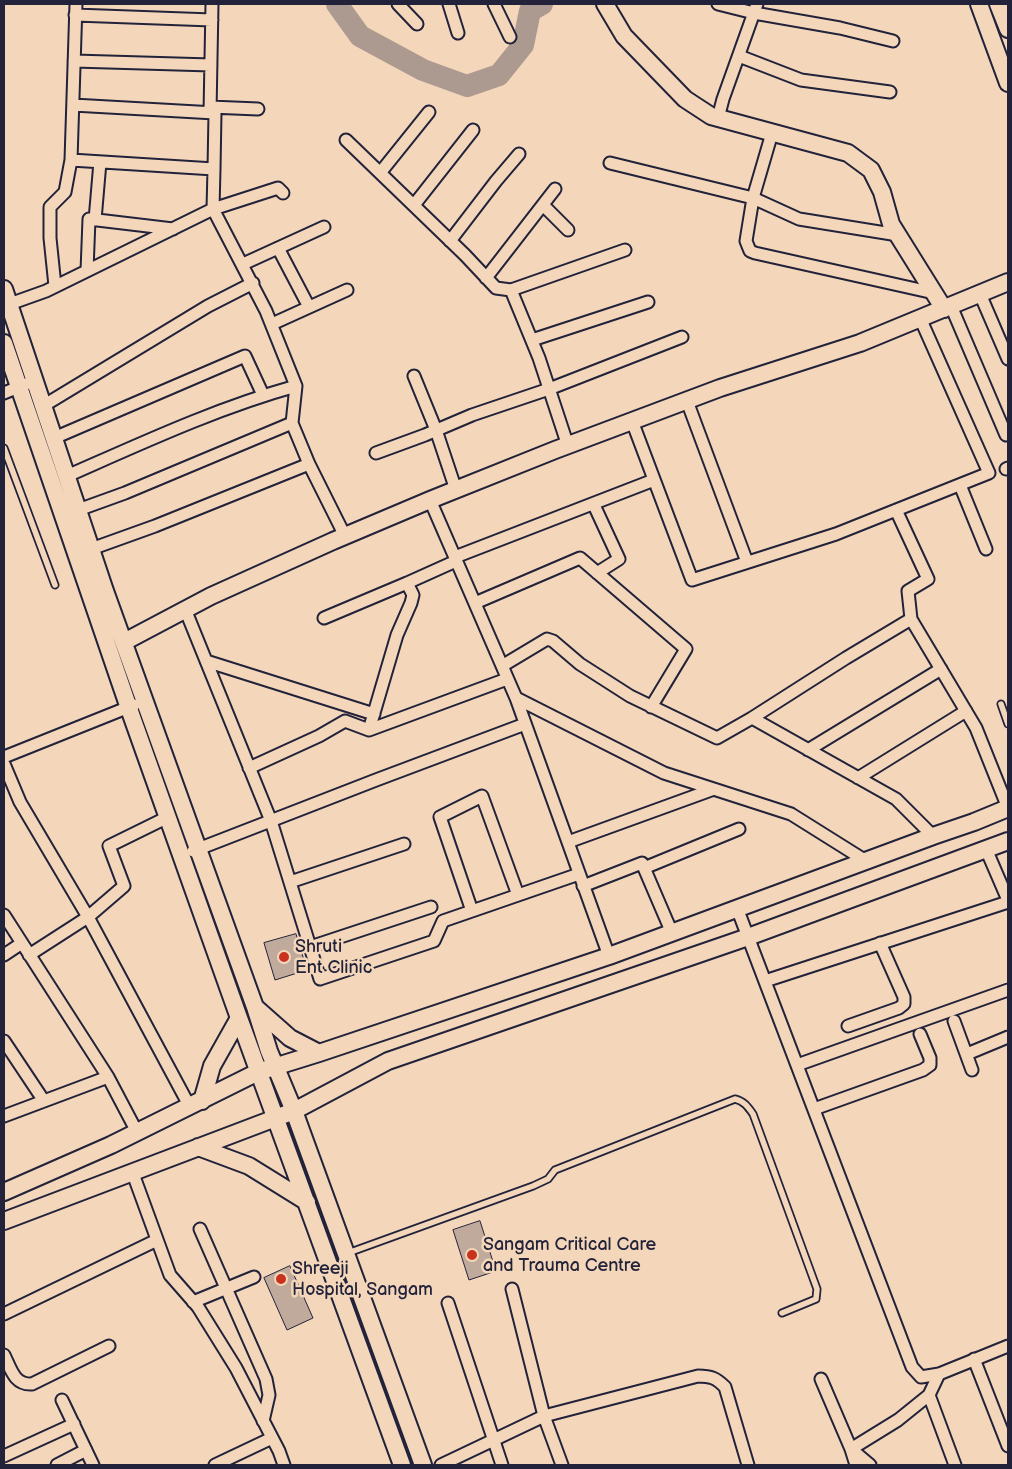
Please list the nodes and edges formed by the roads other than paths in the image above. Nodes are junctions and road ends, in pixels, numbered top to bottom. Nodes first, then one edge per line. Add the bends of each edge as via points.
1 (212, 4) edge
2 (398, 4) edge
3 (449, 4) edge
4 (494, 4) edge
5 (718, 4) edge
6 (979, 4) edge
7 (998, 4) edge
8 (75, 9) edge
9 (755, 9) edge
10 (608, 10) edge
11 (212, 20) junction
12 (417, 24) dead end
13 (1008, 29) edge
14 (458, 33) dead end
15 (510, 37) dead end
16 (894, 41) dead end
17 (739, 56) junction
18 (74, 61) junction
19 (211, 65) junction
20 (1008, 83) edge
21 (890, 92) dead end
22 (72, 106) junction
23 (258, 109) dead end
24 (210, 110) junction
25 (429, 112) dead end
26 (718, 118) junction
27 (473, 130) dead end
28 (772, 133) junction
29 (346, 140) dead end
30 (519, 154) dead end
31 (71, 160) junction
32 (100, 162) junction
33 (610, 163) dead end
34 (214, 169) junction
35 (380, 173) junction
36 (555, 190) dead end
37 (283, 193) dead end
38 (753, 198) junction
39 (414, 205) junction
40 (543, 205) junction
41 (213, 209) junction
42 (94, 220) junction
43 (324, 227) dead end
44 (174, 229) junction
45 (568, 230) dead end
46 (898, 235) junction
47 (450, 240) junction
48 (278, 248) junction
49 (625, 250) dead end
50 (243, 264) junction
51 (87, 271) junction
52 (486, 278) junction
53 (1008, 282) edge
54 (253, 284) junction
55 (55, 286) junction
56 (347, 290) dead end
57 (511, 290) junction
58 (934, 292) junction
59 (980, 294) junction
60 (5, 300) edge
61 (648, 302) dead end
62 (309, 307) junction
63 (948, 307) junction
64 (920, 318) junction
65 (272, 324) junction
66 (682, 337) dead end
67 (532, 340) junction
68 (4, 343) edge
69 (1008, 359) edge
70 (16, 370) edge
71 (414, 376) dead end
72 (27, 383) junction
73 (296, 386) junction
74 (550, 389) junction
75 (4, 393) edge
76 (263, 395) junction
77 (688, 400) junction
78 (43, 406) junction
79 (632, 421) junction
80 (292, 423) junction
81 (436, 430) junction
82 (1006, 435) dead end
83 (54, 438) junction
84 (568, 446) junction
85 (4, 448) edge
86 (376, 453) dead end
87 (309, 464) junction
88 (67, 476) junction
89 (654, 480) junction
90 (960, 484) junction
91 (456, 490) junction
92 (430, 500) junction
93 (594, 504) junction
94 (78, 510) junction
95 (896, 510) junction
96 (345, 536) junction
97 (92, 549) junction
98 (986, 549) dead end
99 (456, 559) junction
100 (747, 562) junction
101 (597, 573) junction
102 (407, 583) junction
103 (55, 584) dead end
104 (475, 603) junction
105 (185, 609) junction
106 (324, 618) dead end
107 (911, 619) junction
108 (124, 642) junction
109 (206, 661) junction
110 (502, 666) junction
111 (941, 669) junction
112 (507, 679) junction
113 (516, 698) junction
114 (145, 702) junction
115 (1001, 704) dead end
116 (652, 706) junction
117 (129, 707) junction
118 (966, 710) junction
119 (374, 714) junction
120 (752, 718) junction
121 (525, 724) junction
122 (1008, 724) edge
123 (369, 730) junction
124 (808, 750) junction
125 (4, 757) edge
126 (4, 764) edge
127 (249, 768) junction
128 (858, 778) junction
129 (714, 789) junction
130 (1008, 808) edge
131 (168, 817) junction
132 (271, 820) junction
133 (739, 829) dead end
134 (933, 836) junction
135 (1008, 841) edge
136 (568, 842) junction
137 (404, 844) dead end
138 (198, 849) junction
139 (986, 849) junction
140 (181, 856) junction
141 (866, 861) junction
142 (644, 868) junction
143 (579, 874) junction
144 (290, 882) junction
145 (584, 886) junction
146 (518, 895) junction
147 (1008, 901) edge
148 (432, 907) dead end
149 (737, 908) junction
150 (472, 911) junction
151 (4, 915) edge
152 (88, 917) junction
153 (672, 933) junction
154 (748, 937) junction
155 (22, 943) junction
156 (880, 943) junction
157 (310, 947) junction
158 (4, 955) edge
159 (29, 955) junction
160 (609, 956) junction
161 (765, 981) junction
162 (1008, 990) edge
163 (255, 1007) junction
164 (238, 1018) junction
165 (954, 1022) dead end
166 (848, 1026) dead end
167 (920, 1034) dead end
168 (1008, 1037) edge
169 (4, 1040) edge
170 (319, 1054) junction
171 (966, 1054) junction
172 (797, 1065) junction
173 (276, 1067) junction
174 (972, 1070) dead end
175 (258, 1072) junction
176 (108, 1077) junction
177 (44, 1101) junction
178 (196, 1104) junction
179 (814, 1109) junction
180 (294, 1111) junction
181 (4, 1116) edge
182 (276, 1118) junction
183 (137, 1132) junction
184 (198, 1147) junction
185 (132, 1172) junction
186 (4, 1190) edge
187 (307, 1202) junction
188 (4, 1221) edge
189 (200, 1229) dead end
190 (157, 1240) junction
191 (346, 1254) junction
192 (254, 1277) dead end
193 (226, 1288) junction
194 (512, 1289) dead end
195 (193, 1302) junction
196 (448, 1303) dead end
197 (782, 1313) dead end
198 (4, 1314) edge
199 (109, 1346) dead end
200 (1008, 1346) edge
201 (4, 1355) edge
202 (974, 1359) junction
203 (939, 1374) junction
204 (821, 1379) dead end
205 (928, 1395) junction
206 (62, 1400) dead end
207 (544, 1416) junction
208 (263, 1421) junction
209 (74, 1424) junction
210 (272, 1438) junction
211 (494, 1440) junction
212 (1008, 1446) edge
213 (852, 1449) junction
214 (86, 1450) junction
215 (4, 1456) edge
216 (57, 1465) edge
217 (93, 1465) edge
218 (215, 1465) edge
219 (284, 1465) edge
220 (402, 1465) edge
221 (423, 1465) edge
222 (441, 1465) edge
223 (502, 1465) edge
224 (562, 1465) edge
225 (748, 1465) edge
226 (856, 1465) edge
227 (870, 1465) edge
228 (955, 1465) edge

1 - 11 street
2 - 12 street
3 - 14 street
4 - 15 street
5 - 9 street
6 - 20 street
7 - 13 street
8 - 11 street
8 - 18 street
9 - 16 street
9 - 17 street
10 - 26 street via 624,36 685,99
11 - 19 street
17 - 21 street via 801,80
17 - 26 street
18 - 19 street
18 - 22 street
19 - 24 street
22 - 24 street
22 - 31 street
23 - 24 street
24 - 34 street via 214,113
25 - 35 street
26 - 28 street
27 - 39 street
28 - 38 street
28 - 46 street via 848,152 871,170
29 - 35 street
30 - 47 street
31 - 32 street
31 - 55 street via 65,192 50,207
32 - 34 street
32 - 42 street
33 - 38 street
34 - 41 street
35 - 39 street
36 - 40 street
37 - 41 street via 278,188
38 - 46 street via 799,219
38 - 58 street via 746,241 750,251
39 - 47 street
40 - 45 street
40 - 52 street
41 - 44 street
41 - 50 street
42 - 44 street
42 - 51 street via 89,219
43 - 48 street
44 - 51 street
46 - 58 street
47 - 52 street
48 - 50 street
48 - 62 street
49 - 57 street
50 - 54 street
51 - 55 street
52 - 57 street via 496,288
53 - 59 street
54 - 65 street
54 - 78 street via 208,306
55 - 60 street
56 - 62 street
57 - 67 street
58 - 63 street
59 - 63 street
59 - 69 street
60 - 70 street
61 - 67 street
62 - 65 street
63 - 64 street
63 - 82 street
64 - 77 street via 860,343
64 - 90 street via 988,473
65 - 73 street
66 - 74 street
67 - 74 street
68 - 70 street
70 - 72 street
71 - 81 street
72 - 75 street
72 - 78 street
72 - 117 street
73 - 76 street
73 - 80 street
74 - 81 street
74 - 84 street
76 - 83 street via 245,356
76 - 88 street
77 - 79 street
77 - 100 street
78 - 83 street
79 - 84 street
79 - 89 street
80 - 87 street
80 - 94 street
81 - 86 street
81 - 91 street
83 - 88 street
84 - 91 street
85 - 103 lane
87 - 96 street
87 - 97 street
88 - 94 street
89 - 93 street
89 - 100 street via 692,580
90 - 95 street
90 - 98 street
91 - 92 street
92 - 96 street
92 - 99 street
93 - 99 street
93 - 101 street via 619,559
94 - 97 street
95 - 100 street via 836,534
95 - 107 street via 928,579 908,591
96 - 105 street
97 - 108 street
99 - 102 street
99 - 104 street
101 - 104 street via 580,558
101 - 116 street via 686,649
102 - 106 street
102 - 119 street via 413,595 411,603 397,636
104 - 110 street
105 - 108 street
105 - 109 street
107 - 111 street
107 - 120 street
108 - 114 street
109 - 119 street
109 - 127 street
110 - 112 street
110 - 116 street via 548,639 580,664
111 - 118 street
111 - 124 street
112 - 113 street
112 - 123 street
113 - 121 street
113 - 129 street via 664,773
114 - 117 street
114 - 138 street
115 - 122 lane
116 - 120 street via 717,738
117 - 125 street
117 - 131 street
118 - 128 street
118 - 130 street
119 - 123 street
120 - 124 street
121 - 132 street
121 - 136 street
123 - 127 street via 345,721
124 - 128 street
126 - 152 street via 20,802
127 - 132 street
128 - 134 street via 896,800
129 - 136 street
129 - 141 street via 791,814
130 - 134 street
131 - 140 street
131 - 152 street via 108,846 124,886
132 - 138 street
132 - 144 street
133 - 142 street
134 - 141 street
135 - 139 street
136 - 143 street
137 - 144 street
138 - 140 street
138 - 163 street
139 - 147 street
139 - 154 street
140 - 164 street
141 - 149 street
142 - 145 street via 642,863
142 - 153 street
143 - 145 street
143 - 146 street
144 - 157 street
145 - 160 street
146 - 150 street
146 - 150 street via 482,796 440,818
147 - 156 street
148 - 157 street
149 - 153 street
149 - 154 street
150 - 157 street via 443,921 434,942 320,979
151 - 155 street
152 - 159 street
152 - 178 street
153 - 160 street
154 - 161 street
154 - 180 street via 388,1062
155 - 158 street
155 - 159 street
156 - 161 street
156 - 166 street via 904,1004
159 - 176 street
160 - 170 street
161 - 172 street
162 - 172 street
163 - 170 street via 290,1038
163 - 173 street
164 - 175 street
164 - 178 street
165 - 171 street
167 - 179 street via 930,1058 930,1064 923,1070
168 - 171 street
169 - 177 street
170 - 173 street
171 - 174 street
172 - 179 street
173 - 175 street
173 - 180 street
175 - 178 street
175 - 182 street
176 - 177 street
176 - 183 street
177 - 181 street
178 - 183 street
179 - 203 street via 912,1367 921,1377
180 - 182 street
180 - 191 street
182 - 184 street
182 - 187 street
183 - 186 street
184 - 185 street
184 - 187 street via 249,1166
185 - 188 street
185 - 190 street
187 - 220 street
189 - 193 street
190 - 195 street via 170,1274
190 - 198 street
191 - 197 lane via 533,1186 548,1179 555,1170 735,1099 753,1114 817,1289 816,1299
191 - 221 street
192 - 193 street
193 - 195 street
193 - 208 street via 266,1379 268,1395
194 - 207 street
195 - 208 street via 236,1368
196 - 211 street
199 - 201 street via 32,1384 17,1380
200 - 202 street
202 - 203 street
202 - 212 street
203 - 205 street
204 - 213 street
205 - 213 street via 898,1420
205 - 228 street
206 - 209 street
207 - 211 street
207 - 224 street
207 - 225 street via 698,1376 709,1376 717,1378 725,1387
208 - 210 street
209 - 214 street
209 - 215 street
210 - 218 street
210 - 219 street
211 - 222 street
211 - 223 street
213 - 226 street
213 - 227 street
214 - 216 street
214 - 217 street

